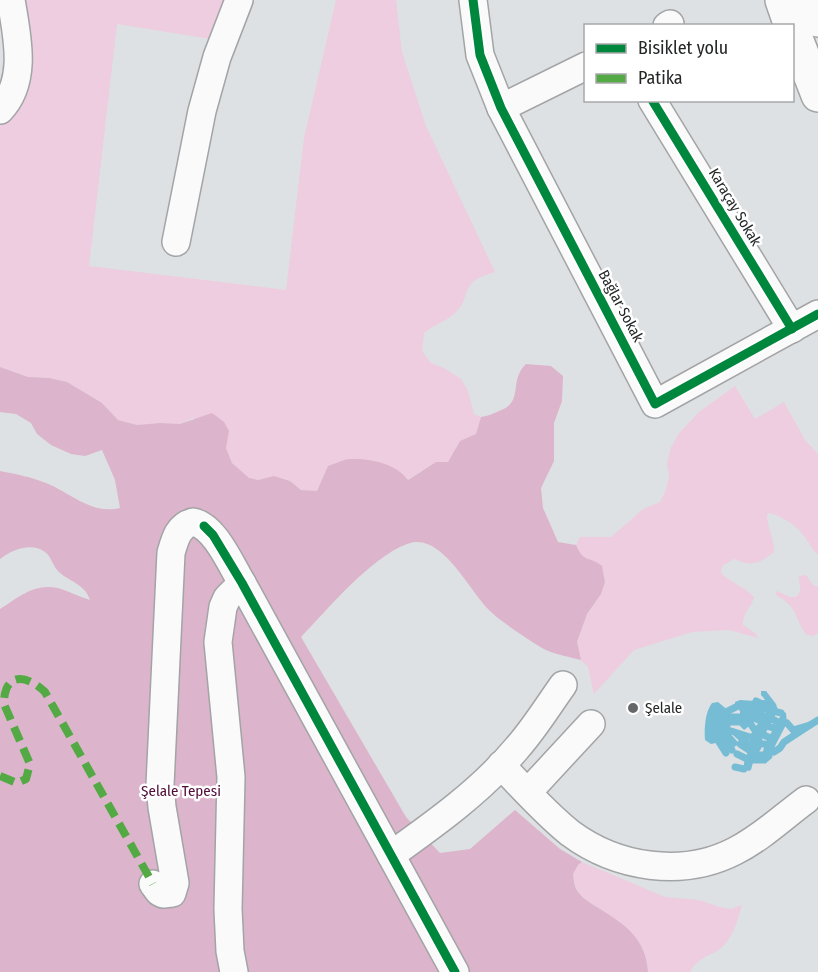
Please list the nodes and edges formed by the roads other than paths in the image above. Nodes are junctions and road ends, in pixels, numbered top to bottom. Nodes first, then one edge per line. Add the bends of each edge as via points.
1 (11, 0) edge
2 (239, 0) edge
3 (473, 0) edge
4 (782, 0) edge
5 (810, 0) edge
6 (818, 20) edge
7 (791, 24) edge
8 (794, 32) edge
9 (584, 66) edge
10 (818, 95) edge
11 (653, 102) edge
12 (501, 108) junction
13 (0, 111) edge
14 (176, 242) dead end
15 (818, 314) edge
16 (792, 329) junction
17 (242, 583) junction
18 (563, 685) dead end
19 (591, 724) dead end
20 (501, 765) junction
21 (528, 792) junction
22 (806, 800) dead end
23 (391, 855) junction
24 (153, 884) dead end
25 (234, 972) edge
26 (455, 972) edge

1 - 13 street via 17,35 16,87
2 - 14 street via 202,111
3 - 12 street, Bağlar Sokak via 480,56
4 - 7 highway
5 - 6 highway
8 - 10 highway
9 - 12 street
11 - 16 street, Karaçay Sokak
12 - 16 street, Bağlar Sokak via 655,404
15 - 16 street, Bağlar Sokak
17 - 23 street
17 - 24 street via 204,526 193,522 181,529 171,553 160,785 175,883 168,894 159,892
17 - 25 street via 226,598 218,642 231,777 228,909
18 - 20 street
19 - 21 street
20 - 21 street
20 - 23 street via 455,808
21 - 22 street via 572,834 594,847 640,864 663,867 702,865 737,851
23 - 26 street

